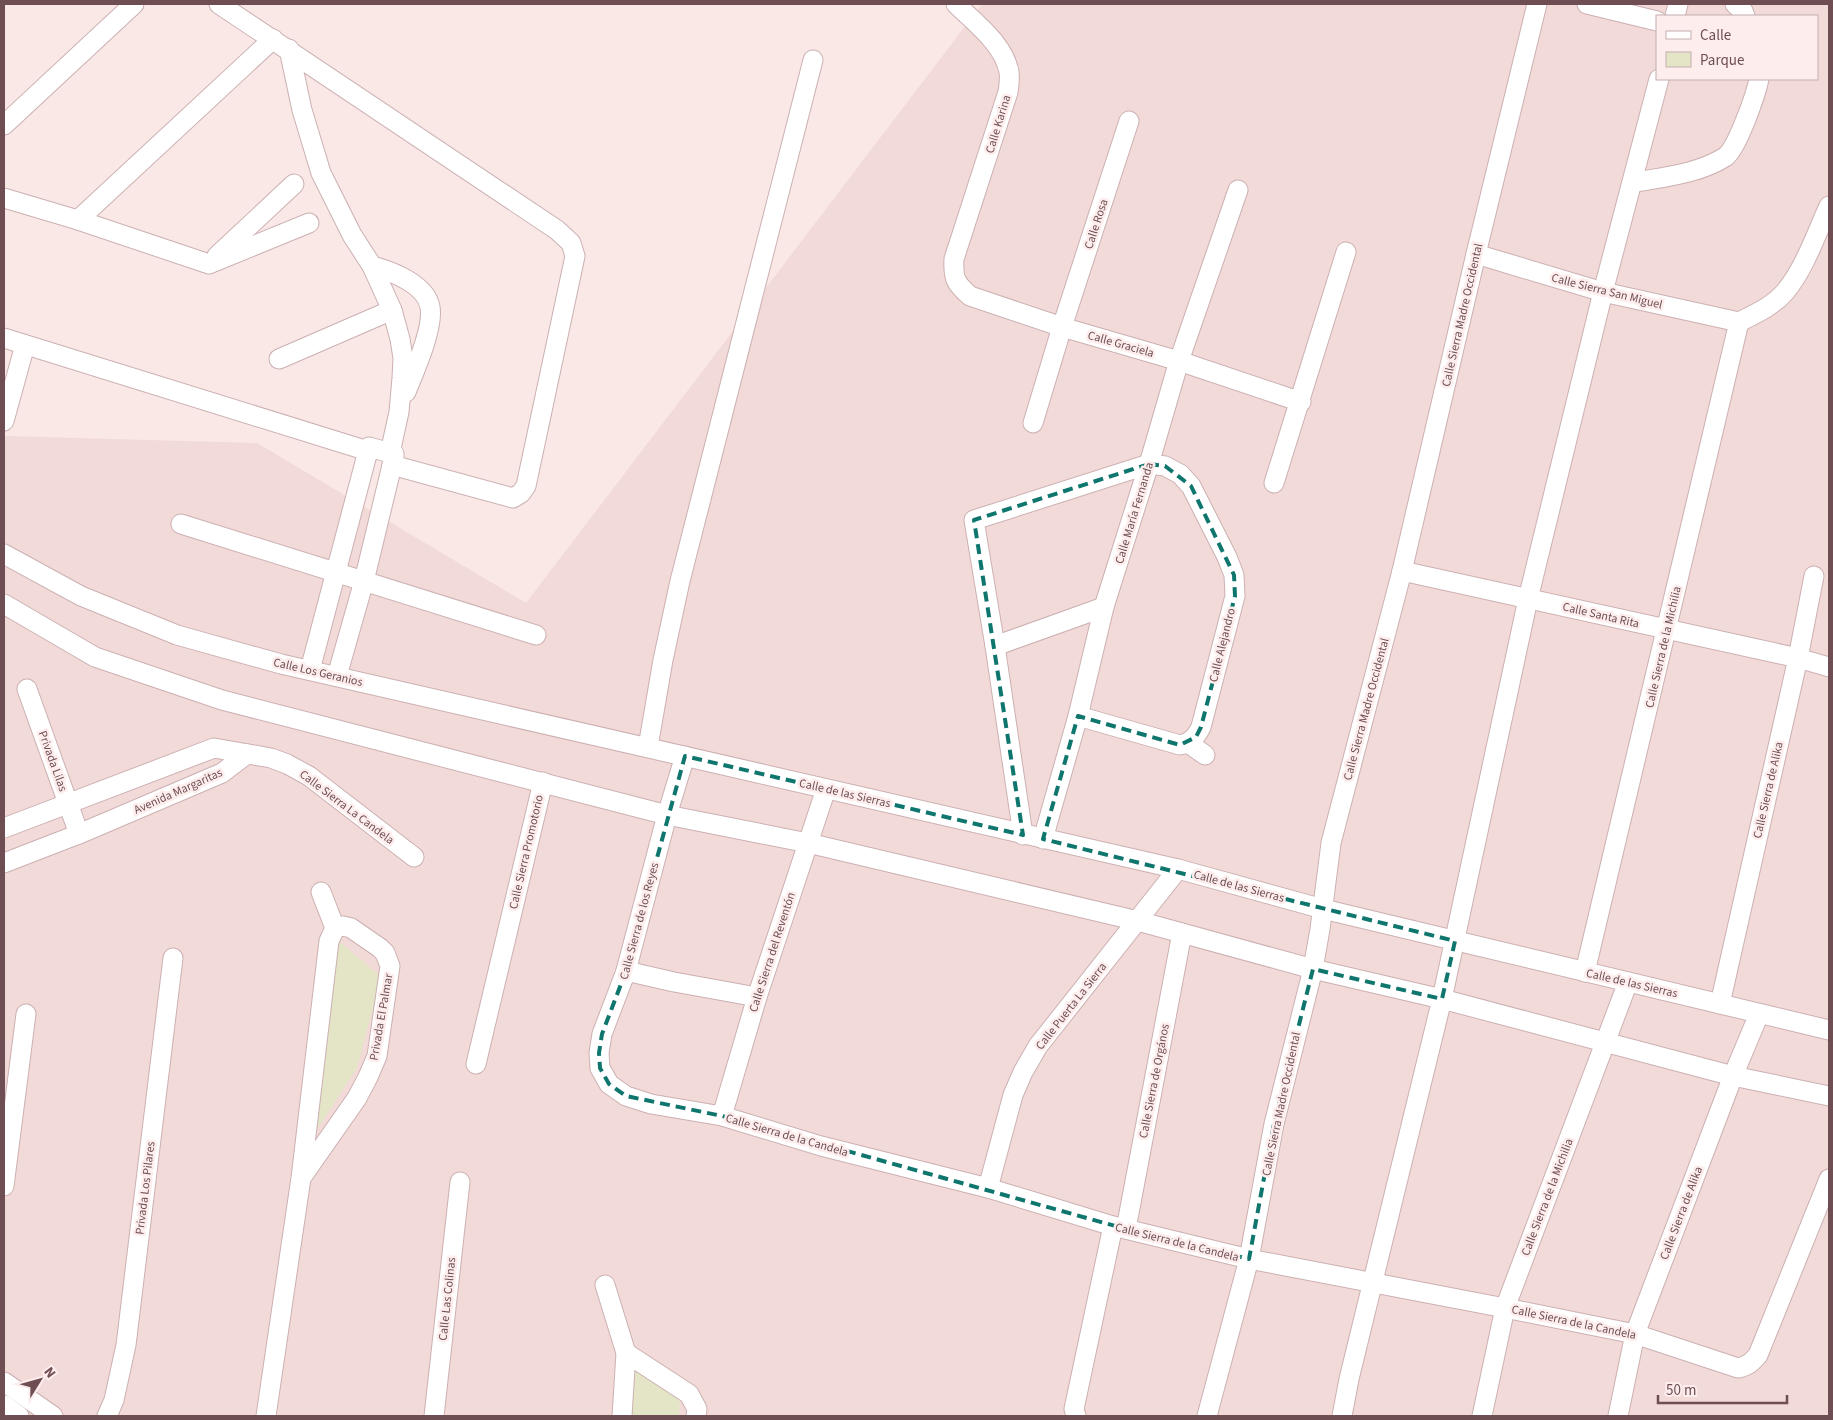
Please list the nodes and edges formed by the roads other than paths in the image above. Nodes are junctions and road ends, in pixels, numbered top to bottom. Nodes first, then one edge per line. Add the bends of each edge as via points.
1 (134, 4) edge
2 (220, 4) edge
3 (956, 4) edge
4 (1537, 4) edge
5 (1587, 4) edge
6 (1735, 4) edge
7 (1745, 15) edge
8 (1656, 20) edge
9 (273, 39) junction
10 (289, 49) junction
11 (813, 60) dead end
12 (1659, 80) edge
13 (1759, 80) edge
14 (1129, 121) dead end
15 (4, 125) edge
16 (1632, 183) junction
17 (294, 184) dead end
18 (1238, 190) dead end
19 (4, 198) edge
20 (1829, 206) edge
21 (78, 220) junction
22 (309, 224) dead end
23 (1346, 252) dead end
24 (1476, 254) junction
25 (954, 258) joint
26 (209, 264) junction
27 (372, 266) junction
28 (1603, 292) junction
29 (392, 310) junction
30 (1740, 322) junction
31 (1062, 327) junction
32 (4, 338) edge
33 (25, 345) junction
34 (279, 359) dead end
35 (1179, 361) junction
36 (1301, 402) junction
37 (399, 412) junction
38 (4, 420) edge
39 (1033, 423) dead end
40 (368, 451) junction
41 (391, 459) junction
42 (1149, 464) junction
43 (1274, 484) dead end
44 (181, 524) dead end
45 (4, 554) edge
46 (1402, 571) junction
47 (337, 573) junction
48 (1814, 576) dead end
49 (364, 581) junction
50 (1528, 598) junction
51 (4, 604) edge
52 (1104, 607) junction
53 (1667, 630) junction
54 (536, 635) dead end
55 (995, 646) junction
56 (1798, 658) junction
57 (1829, 667) edge
58 (310, 670) junction
59 (337, 676) junction
60 (27, 689) dead end
61 (1078, 716) junction
62 (1188, 743) junction
63 (648, 747) junction
64 (247, 754) junction
65 (1205, 755) dead end
66 (685, 756) junction
67 (543, 782) junction
68 (826, 789) junction
69 (68, 804) junction
70 (667, 815) junction
71 (4, 828) edge
72 (79, 834) junction
73 (1023, 835) junction
74 (1043, 838) junction
75 (808, 843) junction
76 (414, 858) dead end
77 (4, 863) edge
78 (1178, 870) junction
79 (321, 892) dead end
80 (1323, 909) junction
81 (1138, 921) junction
82 (335, 928) junction
83 (1182, 933) junction
84 (1455, 941) junction
85 (173, 958) dead end
86 (1313, 969) junction
87 (626, 971) junction
88 (1585, 972) junction
89 (1628, 982) junction
90 (757, 997) junction
91 (1442, 999) junction
92 (1720, 1004) junction
93 (26, 1014) dead end
94 (1759, 1014) junction
95 (1829, 1030) edge
96 (1606, 1041) junction
97 (476, 1064) dead end
98 (1734, 1076) junction
99 (609, 1084) joint
100 (1829, 1096) edge
101 (722, 1116) junction
102 (301, 1178) junction
103 (1829, 1179) edge
104 (460, 1182) dead end
105 (4, 1186) edge
106 (988, 1188) junction
107 (1119, 1228) junction
108 (1249, 1259) junction
109 (1373, 1282) junction
110 (605, 1285) dead end
111 (1505, 1308) junction
112 (1635, 1334) junction
113 (626, 1353) junction
114 (4, 1382) edge
115 (4, 1406) edge
116 (18, 1416) edge
117 (53, 1416) edge
118 (107, 1416) edge
119 (266, 1416) edge
120 (434, 1416) edge
121 (622, 1416) edge
122 (696, 1416) edge
123 (1076, 1416) edge
124 (1207, 1416) edge
125 (1342, 1416) edge
126 (1482, 1416) edge
127 (1618, 1416) edge

1 - 15 street
2 - 9 street
3 - 25 street, Calle Karina via 992,40 1004,56 1009,73 1008,92
4 - 24 street, Calle Sierra Madre Occidental
5 - 8 street
6 - 7 street
9 - 10 street
9 - 21 street
10 - 27 street via 302,110 321,173 352,235
10 - 41 street via 557,230 571,243 575,256 526,486 520,493 513,498
11 - 63 street via 680,581
12 - 16 street
13 - 16 street via 1743,127 1727,156 1694,171
14 - 31 street, Calle Rosa
16 - 28 street
17 - 26 street
18 - 35 street, Calle María Fernanda
19 - 21 street
20 - 30 street via 1800,271 1784,293 1765,309
21 - 26 street
22 - 26 street
23 - 36 street
24 - 28 street, Calle Sierra San Miguel
24 - 46 street, Calle Sierra Madre Occidental
25 - 31 street, Calle Graciela via 953,274 958,286 970,296
27 - 29 street
27 - 37 street via 393,271 410,282 424,294 430,308 428,330
28 - 30 street, Calle Sierra San Miguel
28 - 50 street
29 - 34 street
29 - 37 street via 403,358
30 - 53 street, Calle Sierra de la Michilia
31 - 35 street, Calle Graciela
31 - 39 street, Calle Rosa
32 - 33 street
33 - 38 street
33 - 40 street
35 - 36 street, Calle Graciela
35 - 42 street, Calle María Fernanda
36 - 43 street
37 - 41 street
40 - 41 street via 369,447
40 - 47 street
41 - 49 street
42 - 52 street, Calle María Fernanda
42 - 55 street via 965,523
42 - 62 street, Calle Alejandro via 1166,466 1191,486 1234,575 1235,596 1201,727
44 - 47 street
45 - 58 street, Calle Los Geranios via 81,596 177,636
46 - 50 street, Calle Santa Rita
46 - 80 street, Calle Sierra Madre Occidental via 1331,843
47 - 49 street
47 - 58 street
48 - 56 street, Calle Sierra de Alika
49 - 54 street
49 - 59 street
50 - 53 street, Calle Santa Rita
50 - 84 street
51 - 67 street via 96,657 222,700
52 - 55 street
52 - 61 street, Calle María Fernanda
53 - 56 street, Calle Santa Rita
53 - 88 street, Calle Sierra de la Michilia
55 - 73 street
56 - 57 street, Calle Santa Rita
56 - 92 street, Calle Sierra de Alika
58 - 59 street, Calle Los Geranios
59 - 63 street, Calle Los Geranios
60 - 69 street, Privada Lilas
61 - 62 street via 1180,745
61 - 74 street, Calle María Fernanda
62 - 65 street
63 - 66 street, Calle de las Sierras
64 - 69 street, Avenida Margaritas via 214,748
64 - 72 street, Avenida Margaritas via 222,773
64 - 76 street, Calle Sierra La Candela via 271,758 309,776
66 - 68 street, Calle de las Sierras
66 - 70 street, Calle Sierra de los Reyes
67 - 70 street
67 - 97 street, Calle Sierra Promotorio
68 - 73 street, Calle de las Sierras
68 - 75 street, Calle Sierra del Reventón
69 - 71 street, Avenida Margaritas
69 - 72 street, Privada Lilas
70 - 75 street
70 - 87 street, Calle Sierra de los Reyes
72 - 77 street, Avenida Margaritas
73 - 74 street, Calle de las Sierras
74 - 78 street, Calle de las Sierras
75 - 81 street
75 - 90 street, Calle Sierra del Reventón
78 - 80 street, Calle de las Sierras
78 - 81 street, Calle Puerta La Sierra
79 - 82 street
80 - 84 street, Calle de las Sierras
80 - 86 street, Calle Sierra Madre Occidental
81 - 83 street
81 - 106 street, Calle Puerta La Sierra via 1038,1046 1023,1072 1013,1095
82 - 102 street, Privada El Palmar via 329,941
82 - 102 street, Privada El Palmar via 351,928 380,948 390,966 377,1056 357,1098
83 - 86 street
83 - 107 street, Calle Sierra de Orgános
84 - 88 street, Calle de las Sierras
84 - 91 street
85 - 118 street, Privada Los Pilares via 126,1345 114,1400
86 - 91 street
86 - 108 street, Calle Sierra Madre Occidental via 1274,1124
87 - 90 street
87 - 99 street, Calle Sierra de los Reyes via 602,1034 599,1053 600,1068
88 - 89 street, Calle de las Sierras
89 - 92 street, Calle de las Sierras
89 - 96 street, Calle Sierra de la Michilia
90 - 101 street, Calle Sierra del Reventón
91 - 96 street
91 - 109 street
92 - 94 street, Calle de las Sierras
93 - 105 street
94 - 95 street, Calle de las Sierras
94 - 98 street, Calle Sierra de Alika
96 - 98 street
96 - 111 street, Calle Sierra de la Michilia
98 - 100 street
98 - 112 street, Calle Sierra de Alika
99 - 101 street, Calle Sierra de la Candela via 626,1096 651,1104
101 - 106 street, Calle Sierra de la Candela via 822,1146
102 - 119 street, Privada El Palmar
103 - 112 street, Calle Sierra de la Candela via 1753,1362 1738,1368
104 - 120 street, Calle Las Colinas
106 - 107 street, Calle Sierra de la Candela
107 - 108 street, Calle Sierra de la Candela
107 - 123 street, Calle Sierra de Orgános via 1074,1409
108 - 109 street, Calle Sierra de la Candela
108 - 124 street, Calle Sierra Madre Occidental
109 - 111 street, Calle Sierra de la Candela
109 - 125 street
110 - 113 street
111 - 112 street, Calle Sierra de la Candela
111 - 126 street, Calle Sierra de la Michilia
112 - 127 street, Calle Sierra de Alika
113 - 121 street
113 - 122 street via 689,1394 697,1409
114 - 117 street
115 - 116 street

